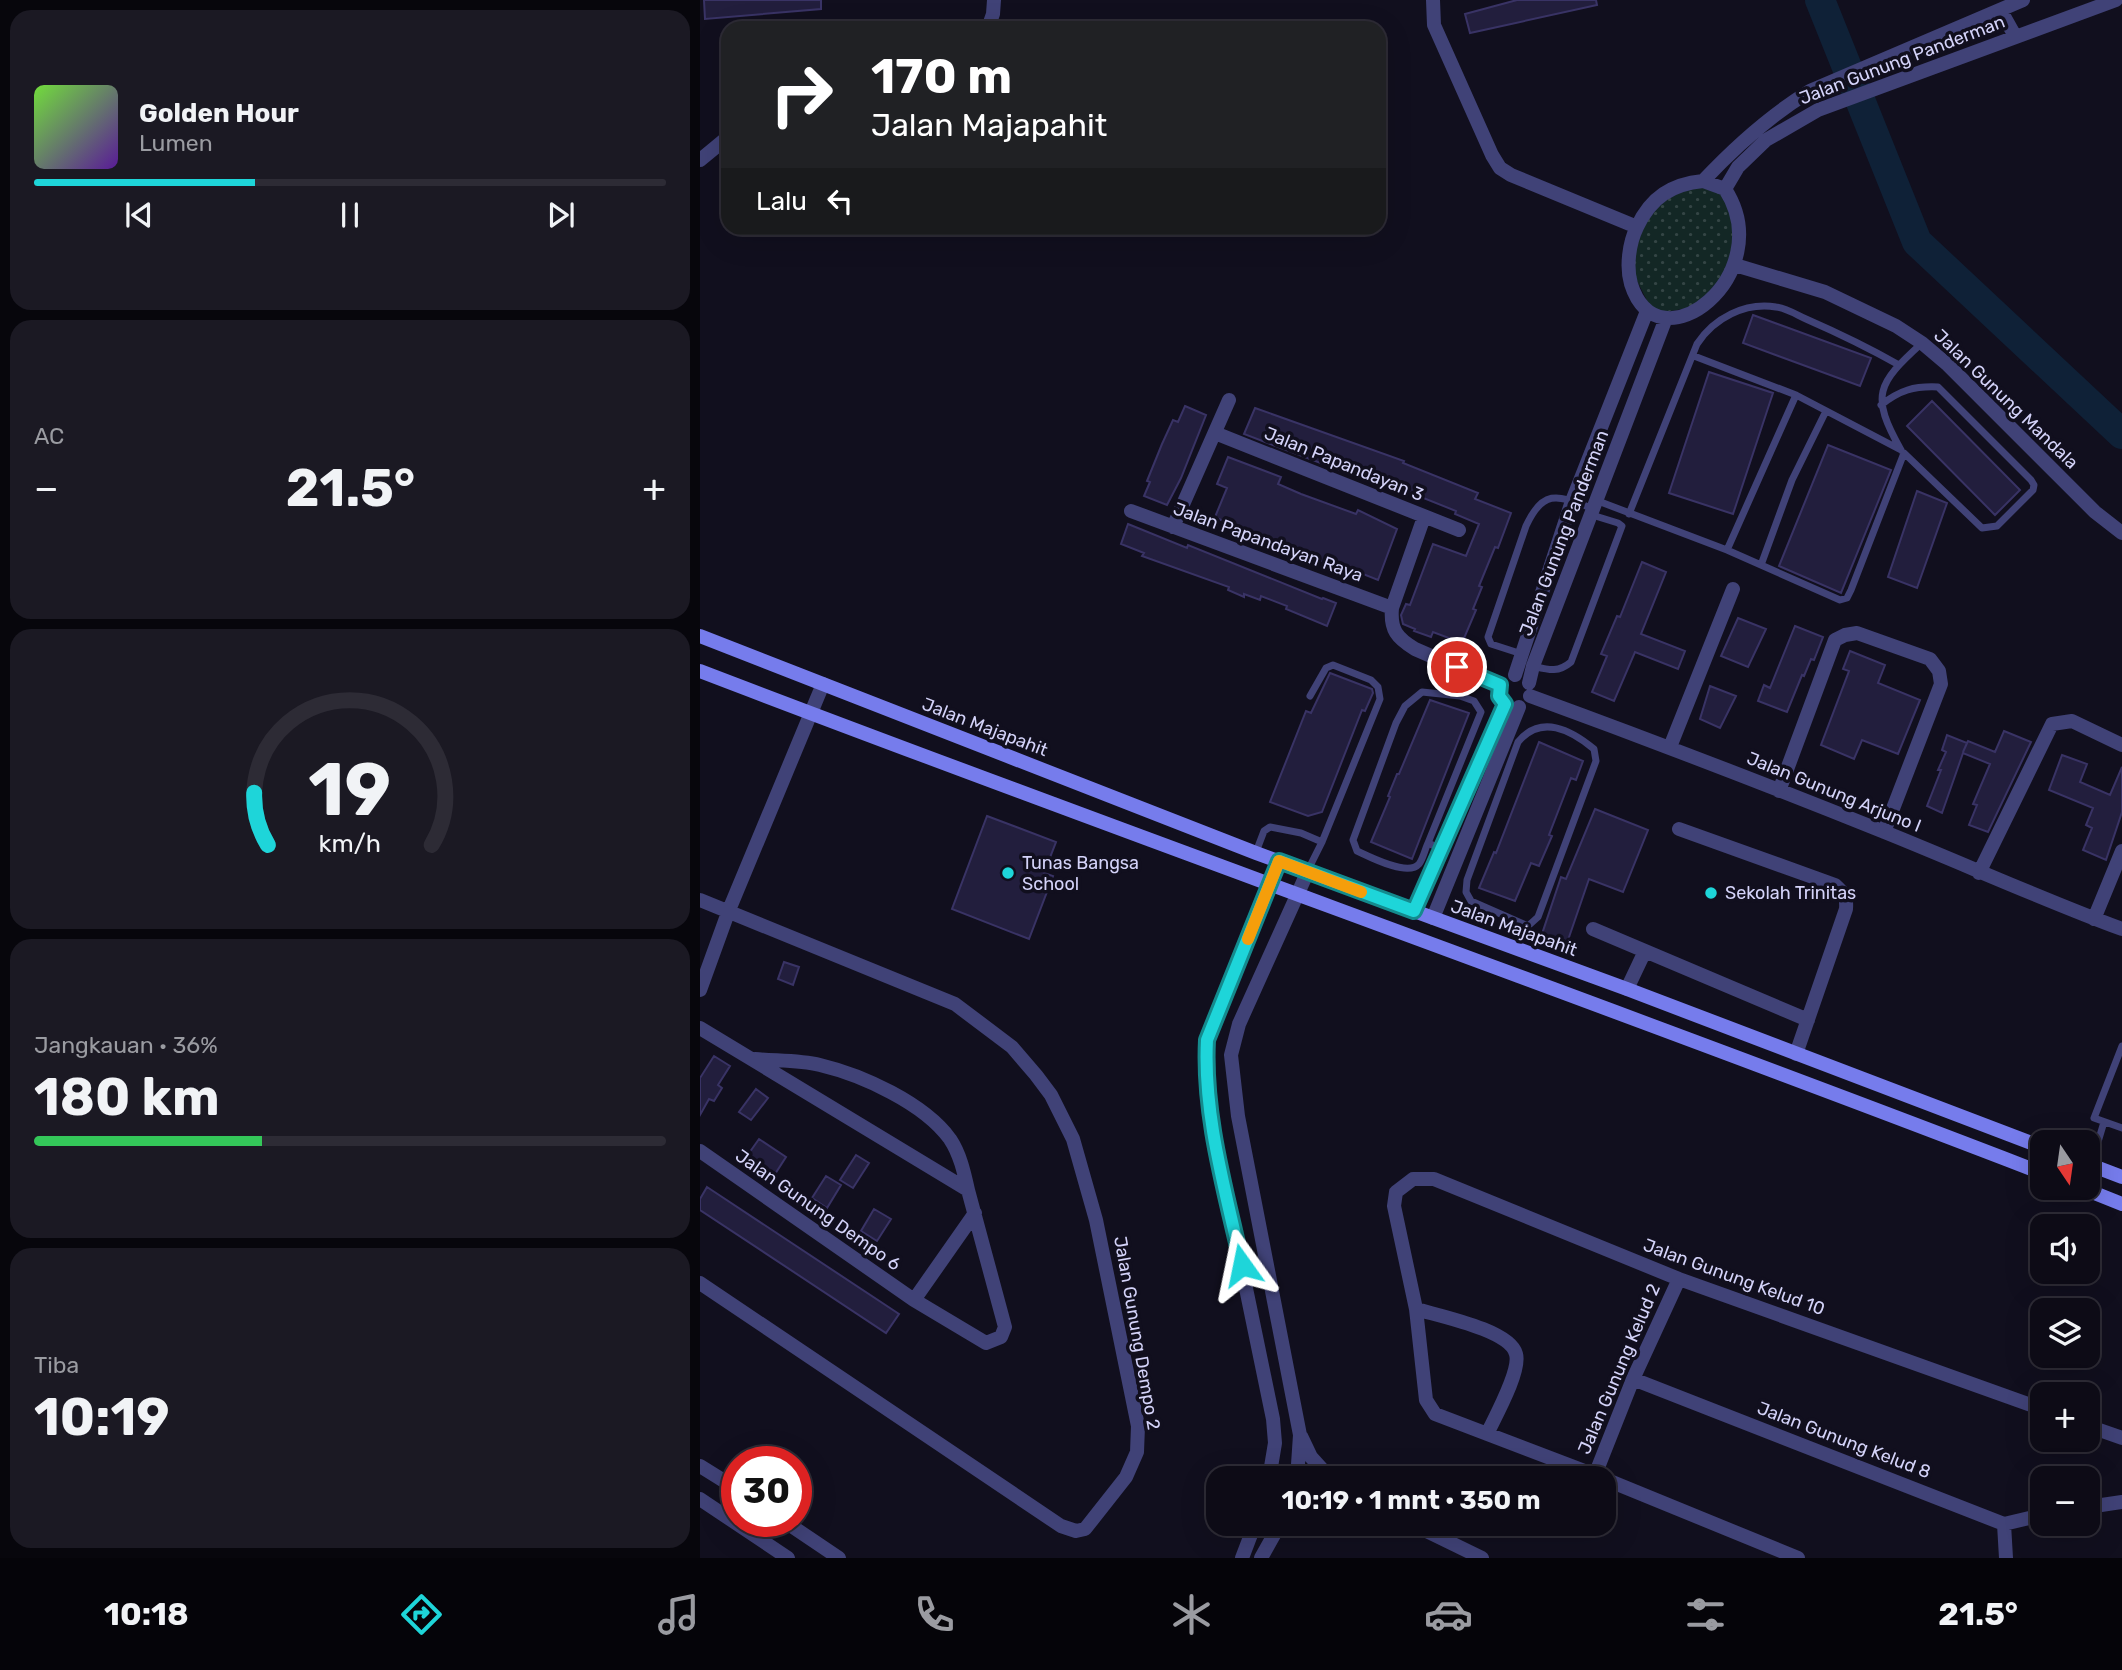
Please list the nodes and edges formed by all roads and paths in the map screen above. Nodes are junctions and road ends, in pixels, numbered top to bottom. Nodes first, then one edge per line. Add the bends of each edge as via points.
1 (994, 0) edge
2 (1433, 0) edge
3 (2023, 0) edge
4 (2116, 0) edge
5 (2000, 11) junction
6 (990, 21) edge
7 (2015, 36) junction
8 (721, 142) edge
9 (700, 160) edge
10 (1703, 181) junction
11 (1725, 189) junction
12 (1637, 227) junction
13 (1735, 265) junction
14 (1647, 311) junction
15 (1666, 318) junction
16 (1922, 342) junction
17 (1694, 356) junction
18 (1899, 365) junction
19 (1796, 396) junction
20 (1229, 400) dead end
21 (1881, 404) junction
22 (1826, 411) junction
23 (1215, 433) junction
24 (1903, 451) junction
25 (1572, 501) junction
26 (1595, 508) junction
27 (1131, 511) dead end
28 (1629, 514) junction
29 (1424, 517) junction
30 (1173, 527) junction
31 (1459, 530) dead end
32 (2122, 533) edge
33 (1727, 550) junction
34 (1761, 565) junction
35 (1733, 589) dead end
36 (1392, 608) junction
37 (700, 636) edge
38 (1522, 654) junction
39 (1533, 666) junction
40 (700, 671) edge
41 (1515, 675) junction
42 (822, 684) junction
43 (1500, 685) junction
44 (1529, 690) junction
45 (1310, 696) dead end
46 (1512, 706) junction
47 (809, 713) junction
48 (2122, 745) edge
49 (1670, 747) junction
50 (1779, 791) junction
51 (1679, 829) dead end
52 (1884, 832) junction
53 (1322, 842) junction
54 (1435, 846) junction
55 (2122, 851) edge
56 (1256, 853) junction
57 (1279, 861) junction
58 (1307, 871) junction
59 (1979, 873) junction
60 (1269, 885) junction
61 (1298, 895) junction
62 (700, 900) edge
63 (729, 910) junction
64 (1414, 911) junction
65 (1433, 918) junction
66 (2094, 919) junction
67 (1528, 926) junction
68 (1593, 929) dead end
69 (2122, 929) edge
70 (1516, 949) junction
71 (1645, 951) junction
72 (1627, 989) junction
73 (700, 990) edge
74 (1808, 1020) junction
75 (700, 1028) edge
76 (2122, 1046) edge
77 (1796, 1054) junction
78 (750, 1059) junction
79 (1840, 1070) junction
80 (1832, 1092) junction
81 (2104, 1122) junction
82 (2122, 1128) edge
83 (2100, 1134) edge
84 (2030, 1142) edge
85 (700, 1151) edge
86 (2030, 1168) edge
87 (2100, 1169) edge
88 (2122, 1177) edge
89 (968, 1190) junction
90 (2100, 1195) edge
91 (2122, 1204) edge
92 (975, 1213) junction
93 (1267, 1260) junction
94 (1242, 1265) junction
95 (1679, 1279) junction
96 (700, 1283) edge
97 (914, 1300) junction
98 (1416, 1310) junction
99 (1633, 1379) junction
100 (2030, 1405) edge
101 (2100, 1430) edge
102 (1487, 1434) junction
103 (1300, 1435) junction
104 (2122, 1438) edge
105 (700, 1466) edge
106 (1271, 1466) edge
107 (1298, 1466) edge
108 (1319, 1466) edge
109 (1571, 1466) edge
110 (1599, 1466) edge
111 (721, 1479) edge
112 (1616, 1484) edge
113 (700, 1499) edge
114 (2122, 1502) edge
115 (2100, 1505) edge
116 (2030, 1518) edge
117 (2004, 1524) junction
118 (1250, 1536) edge
119 (1275, 1536) edge
120 (1437, 1536) edge
121 (808, 1537) edge
122 (788, 1558) edge
123 (839, 1558) edge
124 (1242, 1558) edge
125 (1261, 1558) edge
126 (1482, 1558) edge
127 (1798, 1558) edge
128 (2006, 1558) edge

1 - 6 street
2 - 12 street via 1434,25 1500,168
3 - 5 street, Jalan Gunung Panderman
4 - 7 street, Jalan Gunung Panderman
5 - 7 street
5 - 10 street, Jalan Gunung Panderman via 1810,91 1740,143
7 - 11 street, Jalan Gunung Panderman via 1818,110 1766,140 1738,167
8 - 9 street
10 - 11 street
10 - 12 street via 1679,184 1661,196
11 - 13 street via 1741,227
12 - 14 street via 1629,276 1637,301
13 - 15 street via 1700,309
13 - 16 street, Jalan Gunung Mandala via 1825,292
14 - 15 street
14 - 25 street, Jalan Gunung Panderman
15 - 26 street, Jalan Gunung Panderman
16 - 18 lane
16 - 32 street, Jalan Gunung Mandala
17 - 18 lane via 1706,330 1736,311 1759,306 1779,307
17 - 19 lane
17 - 28 lane
18 - 21 lane via 1885,384
19 - 22 lane
19 - 33 lane
20 - 23 street
21 - 24 lane
21 - 24 lane via 1898,391 1938,387 2031,480 2033,490 1997,526 1982,528
22 - 24 lane
22 - 34 lane via 1792,480
23 - 29 street, Jalan Papandayan 3
23 - 30 street
24 - 34 lane via 1847,598 1829,596
25 - 26 lane
25 - 38 street, Jalan Gunung Panderman
25 - 38 lane via 1543,499 1534,509 1488,637 1491,643
26 - 28 lane
26 - 39 street, Jalan Gunung Panderman
26 - 39 lane via 1622,526 1571,662 1553,671
27 - 30 street, Jalan Papandayan Raya
28 - 33 lane
29 - 31 street, Jalan Papandayan 3
29 - 36 street
30 - 36 street, Jalan Papandayan Raya
33 - 34 lane
35 - 49 street
36 - 43 street via 1391,622 1403,641
37 - 42 street, Jalan Majapahit
38 - 41 street, Jalan Gunung Panderman
39 - 44 street, Jalan Gunung Panderman
40 - 47 street
41 - 43 street
41 - 44 street via 1524,678
42 - 47 street
42 - 56 street, Jalan Majapahit
43 - 46 street via 1499,696
44 - 46 street, Jalan Gunung Panderman via 1528,701
44 - 49 street, Jalan Gunung Arjuno I
45 - 53 lane via 1326,668 1333,665 1371,680 1380,699
46 - 54 street, Jalan Gunung Panderman
46 - 65 street, Jalan Gunung Panderman
47 - 60 street
47 - 63 street
48 - 59 street via 2072,721 2052,724
49 - 50 street, Jalan Gunung Arjuno I
50 - 52 street, Jalan Gunung Arjuno I
50 - 52 street via 1835,640 1857,633 1930,659 1941,684
51 - 74 street via 1835,885 1844,893 1846,909
52 - 59 street, Jalan Gunung Arjuno I
53 - 56 lane via 1270,827
53 - 58 lane
54 - 54 lane via 1481,712 1474,701 1460,696 1422,692 1405,706 1396,723 1353,840 1357,851 1402,869 1412,869
54 - 64 street, Jalan Gunung Panderman
55 - 66 street
56 - 57 street, Jalan Majapahit
57 - 58 street, Jalan Majapahit
57 - 60 street
58 - 61 street
58 - 64 street, Jalan Majapahit
59 - 66 street, Jalan Gunung Arjuno I
60 - 61 street
60 - 94 street via 1207,1040 1205,1067 1210,1114
61 - 80 street
61 - 93 street via 1240,1024 1231,1055 1238,1116
62 - 63 street
63 - 73 street
63 - 96 street, Jalan Gunung Dempo 2 via 955,1004 1012,1047 1051,1095 1073,1139 1096,1220 1138,1426 1137,1451 1126,1477 1084,1529 1061,1526
64 - 65 street, Jalan Majapahit
65 - 70 street, Jalan Majapahit
66 - 69 street, Jalan Gunung Arjuno I
67 - 67 lane via 1538,917 1596,761 1594,749 1566,729 1538,727 1518,742 1466,880 1471,901
67 - 70 lane
68 - 71 street
70 - 72 street, Jalan Majapahit
71 - 72 street
71 - 74 street
72 - 77 street, Jalan Majapahit
74 - 77 street
75 - 78 street, Jalan Gunung Dempo 6
76 - 81 lane via 2094,1118
77 - 79 street, Jalan Majapahit
78 - 89 street, Jalan Gunung Dempo 6
78 - 89 street, Jalan Gunung Dempo 6 via 820,1065 862,1079 918,1108 951,1142
79 - 80 street
79 - 84 street, Jalan Majapahit
80 - 86 street
81 - 82 lane
81 - 83 lane
85 - 97 street, Jalan Gunung Dempo 6
87 - 88 street
89 - 92 street, Jalan Gunung Dempo 6
90 - 91 street
92 - 97 street
92 - 97 street, Jalan Gunung Dempo 6 via 1005,1326 1001,1337 986,1343
93 - 94 street
93 - 103 street
94 - 106 street via 1273,1419
95 - 98 street, Jalan Gunung Kelud 10 via 1434,1179 1413,1179 1396,1192 1394,1206
95 - 99 street, Jalan Gunung Kelud 2
95 - 100 street, Jalan Gunung Kelud 10
98 - 102 street via 1426,1400 1435,1414
98 - 102 street via 1510,1342 1517,1356 1514,1373
99 - 110 street, Jalan Gunung Kelud 2
99 - 117 street, Jalan Gunung Kelud 8
101 - 104 street
102 - 109 street
103 - 107 street
103 - 108 street
105 - 111 street
112 - 127 street
113 - 122 street
114 - 115 street
116 - 117 street
117 - 128 street
118 - 124 street
119 - 125 street
120 - 126 street
121 - 123 street

